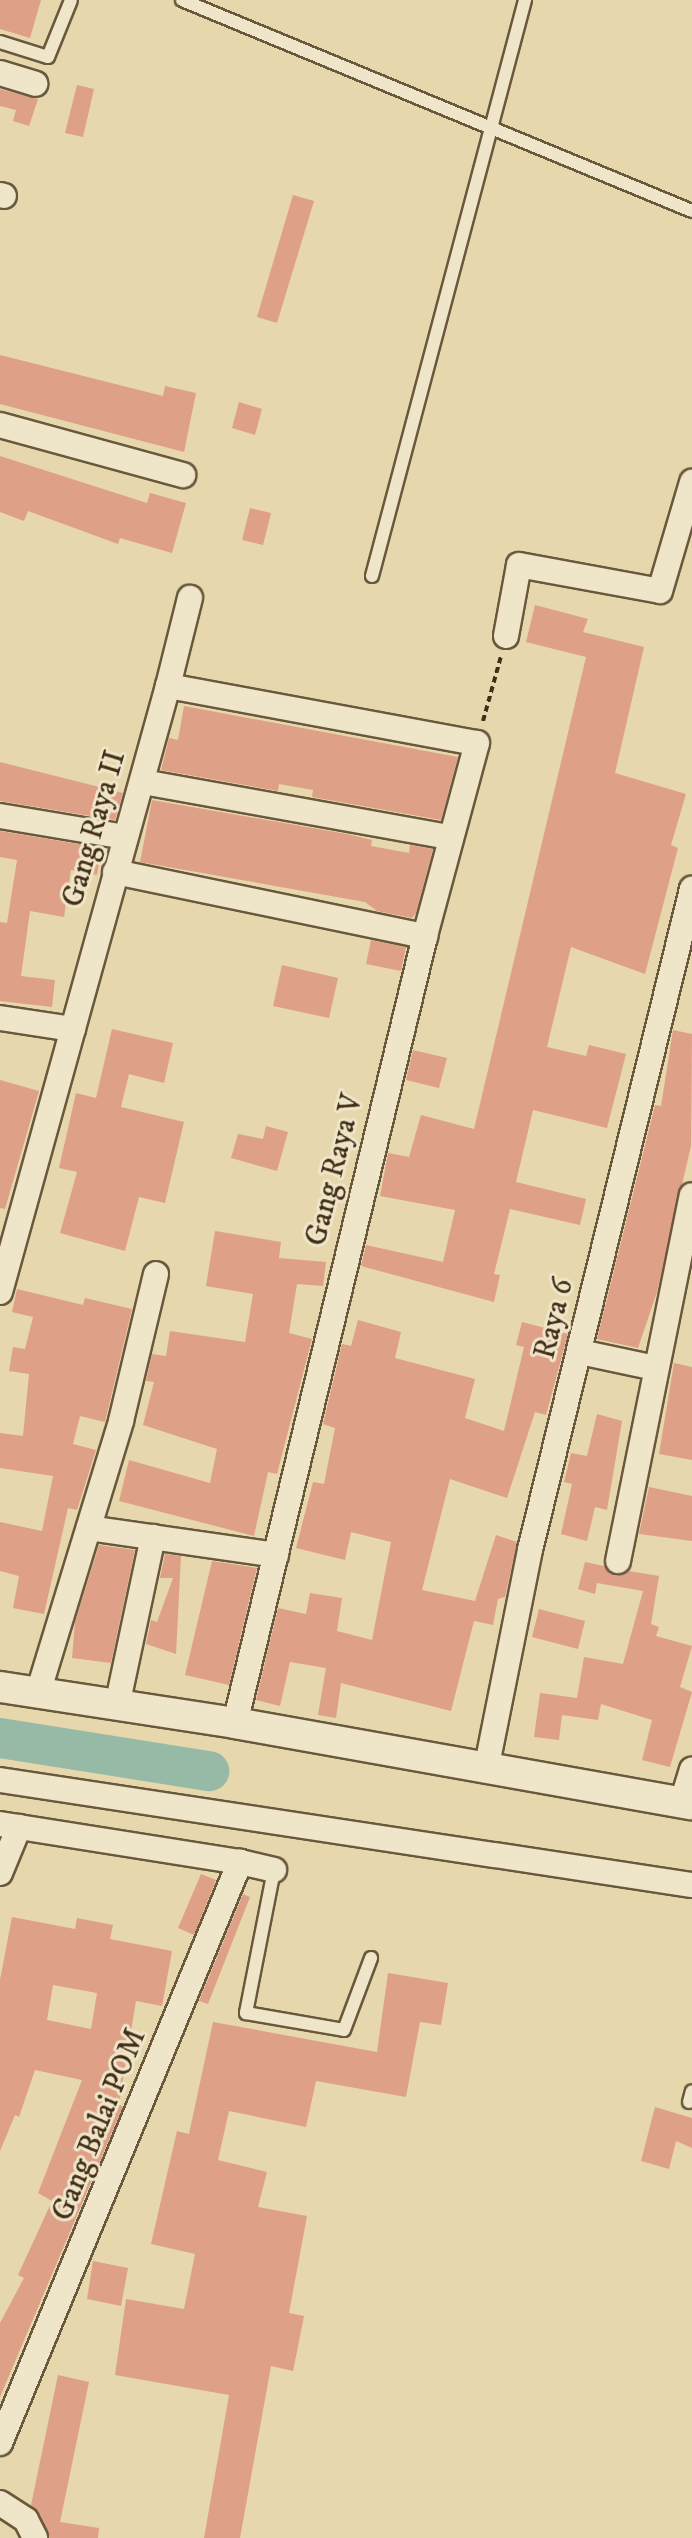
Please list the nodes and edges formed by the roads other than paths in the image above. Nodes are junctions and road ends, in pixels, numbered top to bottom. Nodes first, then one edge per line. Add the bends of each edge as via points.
1 (71, 0) edge
2 (182, 0) edge
3 (525, 0) edge
4 (0, 42) edge
5 (0, 73) edge
6 (35, 84) dead end
7 (491, 130) junction
8 (692, 211) edge
9 (0, 425) edge
10 (183, 475) dead end
11 (692, 482) edge
12 (372, 576) dead end
13 (190, 598) dead end
14 (506, 636) road end
15 (168, 686) junction
16 (143, 782) junction
17 (0, 816) edge
18 (125, 837) junction
19 (450, 837) junction
20 (115, 872) junction
21 (692, 889) edge
22 (425, 936) junction
23 (0, 1018) edge
24 (73, 1029) junction
25 (692, 1195) edge
26 (156, 1274) dead end
27 (0, 1292) edge
28 (580, 1352) junction
29 (655, 1368) junction
30 (89, 1528) junction
31 (153, 1537) junction
32 (276, 1555) junction
33 (618, 1561) dead end
34 (0, 1687) edge
35 (38, 1693) junction
36 (117, 1706) junction
37 (235, 1723) junction
38 (487, 1765) junction
39 (692, 1770) edge
40 (0, 1780) edge
41 (687, 1803) edge
42 (10, 1825) edge
43 (240, 1862) junction
44 (274, 1870) joint
45 (0, 1873) edge
46 (692, 1885) edge
47 (371, 1958) dead end
48 (0, 2443) edge
49 (0, 2503) edge
50 (35, 2538) edge

1 - 4 lane via 48,57
2 - 7 lane
3 - 7 lane
5 - 6 street
7 - 8 lane
7 - 12 lane
9 - 10 street
11 - 14 street via 660,591 519,565
13 - 15 street, Gang Raya II
15 - 16 street, Gang Raya II
15 - 19 street, Gang Raya V via 477,743
16 - 18 street, Gang Raya II
16 - 19 street
17 - 18 street
18 - 20 street, Gang Raya II
19 - 22 street, Gang Raya V
20 - 22 street
20 - 24 street, Gang Raya II
21 - 28 street, Raya 6
22 - 32 street, Gang Raya V
23 - 24 street
24 - 27 street, Gang Raya II
25 - 29 street
26 - 30 street
28 - 29 street
28 - 38 street, Raya 6 via 530,1550
29 - 33 street
30 - 31 street
30 - 35 street
31 - 32 street
31 - 36 street
32 - 37 street, Gang Raya V
34 - 35 street
35 - 36 street
36 - 37 street
37 - 38 street
38 - 41 street
39 - 41 street
40 - 46 street
42 - 43 street
42 - 45 street
43 - 44 street
43 - 48 street, Gang Balai POM
44 - 47 lane via 246,2013 344,2030
49 - 50 street via 26,2520

